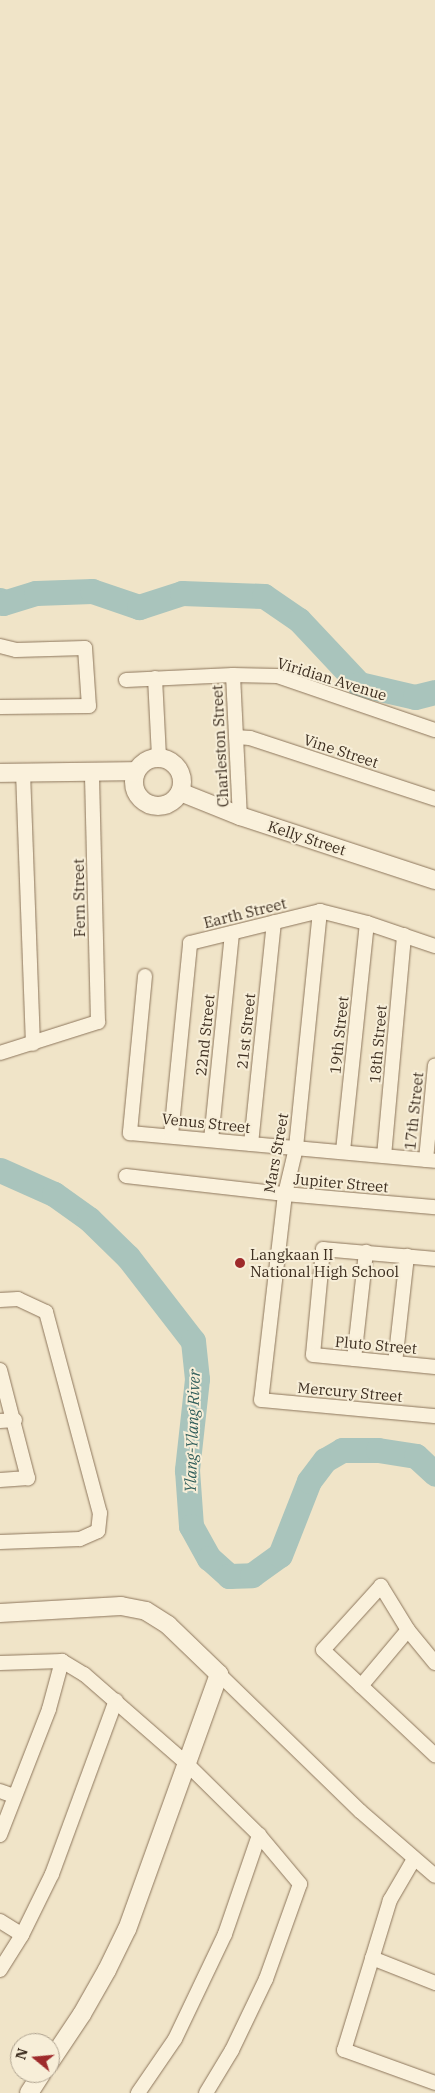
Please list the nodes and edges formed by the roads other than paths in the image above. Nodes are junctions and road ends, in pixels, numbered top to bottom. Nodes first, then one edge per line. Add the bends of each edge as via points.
1 (0, 646) edge
2 (233, 675) junction
3 (155, 678) junction
4 (126, 680) dead end
5 (0, 707) edge
6 (435, 730) edge
7 (236, 738) junction
8 (159, 758) junction
9 (136, 771) junction
10 (23, 772) junction
11 (0, 773) edge
12 (92, 773) junction
13 (180, 792) junction
14 (435, 799) edge
15 (240, 816) junction
16 (435, 880) edge
17 (320, 910) junction
18 (274, 922) junction
19 (367, 923) junction
20 (232, 933) junction
21 (404, 935) junction
22 (435, 946) edge
23 (145, 976) dead end
24 (32, 1044) junction
25 (0, 1053) edge
26 (435, 1065) edge
27 (171, 1136) junction
28 (211, 1140) junction
29 (251, 1144) junction
30 (296, 1148) junction
31 (343, 1152) junction
32 (384, 1156) junction
33 (430, 1160) edge
34 (126, 1176) dead end
35 (285, 1194) junction
36 (435, 1207) edge
37 (366, 1252) junction
38 (407, 1256) junction
39 (435, 1259) edge
40 (0, 1300) edge
41 (354, 1359) junction
42 (394, 1363) junction
43 (435, 1367) edge
44 (0, 1370) edge
45 (261, 1400) joint
46 (435, 1416) edge
47 (15, 1420) junction
48 (0, 1421) edge
49 (0, 1480) edge
50 (0, 1542) edge
51 (0, 1613) edge
52 (408, 1630) junction
53 (62, 1661) junction
54 (0, 1663) edge
55 (435, 1663) edge
56 (219, 1674) junction
57 (361, 1686) junction
58 (116, 1700) junction
59 (434, 1752) edge
60 (186, 1763) junction
61 (0, 1791) edge
62 (14, 1796) junction
63 (0, 1835) edge
64 (258, 1836) junction
65 (414, 1859) junction
66 (435, 1876) edge
67 (0, 1922) edge
68 (22, 1935) junction
69 (372, 1958) junction
70 (0, 1970) edge
71 (435, 1983) edge
72 (60, 2047) edge
73 (435, 2083) edge
74 (138, 2093) edge
75 (206, 2093) edge

1 - 5 street via 16,650 85,648 90,706
2 - 3 street, Viridian Avenue
2 - 6 street, Viridian Avenue via 277,676
2 - 7 street, Charleston Street
3 - 4 street, Viridian Avenue
3 - 8 street
7 - 14 street, Vine Street via 250,738
7 - 15 street, Charleston Street
8 - 9 street via 146,761
8 - 13 street via 173,763 178,769
9 - 12 street
9 - 13 street via 136,793 147,803 154,806 169,803
10 - 11 street
10 - 12 street
10 - 24 street
12 - 24 street, Fern Street via 98,1022
13 - 15 street, Kelly Street
15 - 16 street, Kelly Street
17 - 18 street, Earth Street
17 - 19 street
17 - 30 street, Mars Street
18 - 20 street, Earth Street
18 - 29 street, 21st Street
19 - 21 street
19 - 31 street, 19th Street
20 - 27 street, Earth Street via 190,943
20 - 28 street, 22nd Street
21 - 22 street
21 - 32 street, 18th Street
23 - 27 street, Venus Street via 130,1133
24 - 25 street
26 - 33 street, 17th Street
27 - 28 street, Venus Street
28 - 29 street, Venus Street
29 - 30 street, Venus Street
30 - 31 street, Venus Street
30 - 35 street, Mars Street
31 - 32 street, Venus Street
32 - 33 street, Venus Street
34 - 35 street, Jupiter Street
35 - 36 street, Jupiter Street
35 - 45 street, Mars Street
37 - 38 street
37 - 41 street
37 - 41 street, Pluto Street via 323,1249 313,1355
38 - 39 street
38 - 42 street
40 - 50 street via 18,1299 46,1312 100,1513 98,1531 80,1539
41 - 42 street, Pluto Street
42 - 43 street, Pluto Street
44 - 47 street
45 - 46 street, Mercury Street
47 - 48 street
47 - 49 street via 28,1478
51 - 56 street via 121,1606 146,1611 168,1625
52 - 55 street
52 - 57 street
52 - 57 street via 381,1586 323,1650
53 - 54 street
53 - 58 street
53 - 62 street via 49,1709
56 - 60 street
56 - 65 street
57 - 59 street
58 - 60 street
58 - 68 street via 52,1874
60 - 64 street
60 - 72 street via 127,1928 107,1970
61 - 62 street
62 - 63 street
64 - 74 street via 225,1934 175,2039
64 - 75 street via 300,1884 266,1979 232,2050
65 - 66 street
65 - 69 street via 390,1900
67 - 68 street
68 - 70 street
69 - 71 street
69 - 73 street via 344,2050

